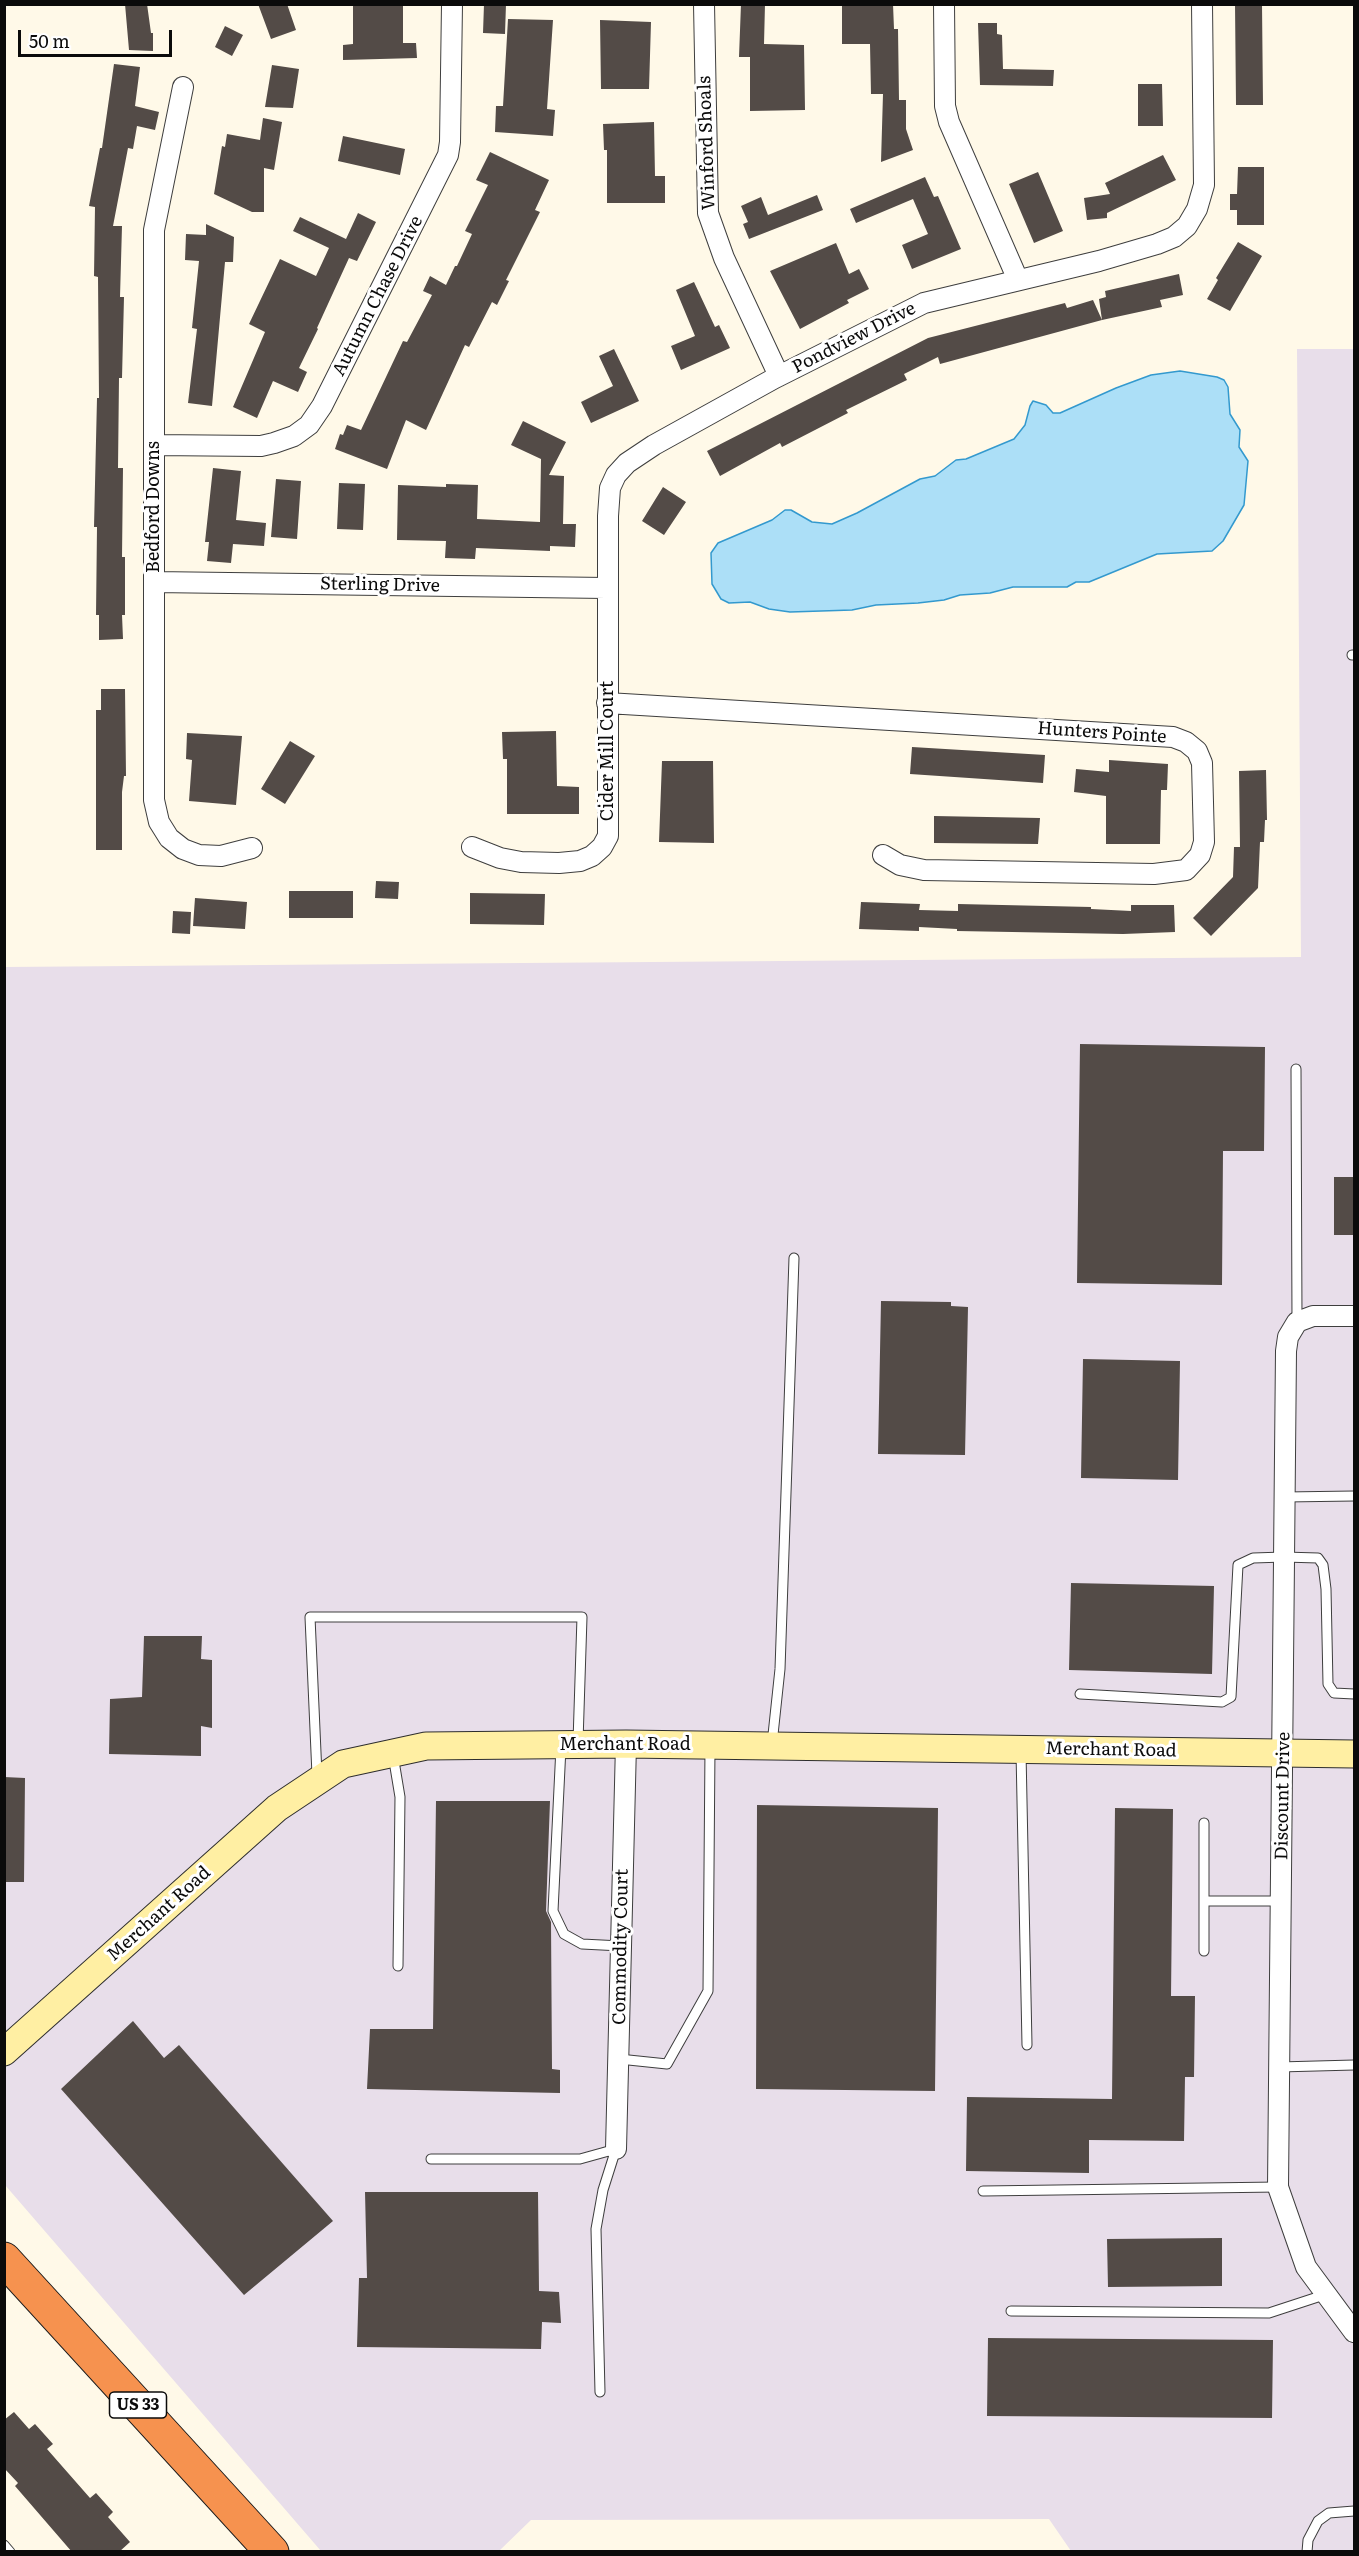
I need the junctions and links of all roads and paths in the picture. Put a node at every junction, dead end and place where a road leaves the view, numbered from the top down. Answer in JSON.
{"nodes":[{"id":1,"x":452,"y":4,"type":"edge"},
{"id":2,"x":704,"y":4,"type":"edge"},
{"id":3,"x":944,"y":4,"type":"edge"},
{"id":4,"x":1202,"y":4,"type":"edge"},
{"id":5,"x":183,"y":87,"type":"dead end"},
{"id":6,"x":1018,"y":280,"type":"junction"},
{"id":7,"x":779,"y":376,"type":"junction"},
{"id":8,"x":154,"y":445,"type":"junction"},
{"id":9,"x":154,"y":582,"type":"junction"},
{"id":10,"x":606,"y":588,"type":"junction"},
{"id":11,"x":607,"y":703,"type":"junction"},
{"id":12,"x":472,"y":847,"type":"dead end"},
{"id":13,"x":252,"y":848,"type":"dead end"},
{"id":14,"x":883,"y":855,"type":"dead end"},
{"id":15,"x":1296,"y":1069,"type":"dead end"},
{"id":16,"x":794,"y":1258,"type":"dead end"},
{"id":17,"x":1354,"y":1316,"type":"edge"},
{"id":18,"x":1297,"y":1322,"type":"junction"},
{"id":19,"x":1354,"y":1496,"type":"edge"},
{"id":20,"x":1285,"y":1497,"type":"junction"},
{"id":21,"x":1284,"y":1557,"type":"junction"},
{"id":22,"x":1080,"y":1694,"type":"dead end"},
{"id":23,"x":1354,"y":1694,"type":"edge"},
{"id":24,"x":626,"y":1744,"type":"junction"},
{"id":25,"x":570,"y":1745,"type":"junction"},
{"id":26,"x":711,"y":1746,"type":"junction"},
{"id":27,"x":772,"y":1746,"type":"junction"},
{"id":28,"x":1021,"y":1749,"type":"junction"},
{"id":29,"x":1283,"y":1752,"type":"junction"},
{"id":30,"x":392,"y":1753,"type":"junction"},
{"id":31,"x":1354,"y":1754,"type":"edge"},
{"id":32,"x":317,"y":1781,"type":"junction"},
{"id":33,"x":1204,"y":1823,"type":"dead end"},
{"id":34,"x":1204,"y":1901,"type":"junction"},
{"id":35,"x":1281,"y":1901,"type":"junction"},
{"id":36,"x":621,"y":1946,"type":"junction"},
{"id":37,"x":1204,"y":1951,"type":"dead end"},
{"id":38,"x":398,"y":1966,"type":"dead end"},
{"id":39,"x":1027,"y":2045,"type":"dead end"},
{"id":40,"x":4,"y":2052,"type":"edge"},
{"id":41,"x":619,"y":2059,"type":"junction"},
{"id":42,"x":1354,"y":2065,"type":"edge"},
{"id":43,"x":1279,"y":2067,"type":"junction"},
{"id":44,"x":616,"y":2149,"type":"junction"},
{"id":45,"x":431,"y":2159,"type":"dead end"},
{"id":46,"x":1278,"y":2187,"type":"junction"},
{"id":47,"x":983,"y":2191,"type":"dead end"},
{"id":48,"x":4,"y":2259,"type":"edge"},
{"id":49,"x":1327,"y":2294,"type":"junction"},
{"id":50,"x":1011,"y":2311,"type":"dead end"},
{"id":51,"x":1354,"y":2332,"type":"edge"},
{"id":52,"x":600,"y":2391,"type":"dead end"},
{"id":53,"x":1354,"y":2511,"type":"edge"},
{"id":54,"x":4,"y":2545,"type":"edge"},
{"id":55,"x":10,"y":2552,"type":"edge"},
{"id":56,"x":272,"y":2552,"type":"edge"},
{"id":57,"x":1307,"y":2552,"type":"edge"}],
"edges":[{"from":1,"to":8,"type":"street","name":"Autumn Chase Drive"},
{"from":2,"to":7,"type":"street","name":"Winford Shoals"},
{"from":3,"to":6,"type":"street"},
{"from":4,"to":6,"type":"street","name":"Pondview Drive"},
{"from":5,"to":8,"type":"street","name":"Bedford Downs"},
{"from":6,"to":7,"type":"street","name":"Pondview Drive"},
{"from":7,"to":10,"type":"street","name":"Pondview Drive"},
{"from":8,"to":9,"type":"street","name":"Bedford Downs"},
{"from":9,"to":10,"type":"street","name":"Sterling Drive"},
{"from":9,"to":13,"type":"street","name":"Bedford Downs"},
{"from":10,"to":11,"type":"street","name":"Cider Mill Court"},
{"from":11,"to":12,"type":"street","name":"Cider Mill Court"},
{"from":11,"to":14,"type":"street","name":"Hunters Pointe"},
{"from":15,"to":18,"type":"lane"},
{"from":16,"to":27,"type":"lane"},
{"from":17,"to":18,"type":"street"},
{"from":18,"to":20,"type":"street","name":"Discount Drive"},
{"from":19,"to":20,"type":"lane"},
{"from":20,"to":21,"type":"street","name":"Discount Drive"},
{"from":21,"to":22,"type":"lane"},
{"from":21,"to":23,"type":"lane"},
{"from":21,"to":29,"type":"street","name":"Discount Drive"},
{"from":24,"to":25,"type":"street","name":"Merchant Road"},
{"from":24,"to":26,"type":"street","name":"Merchant Road"},
{"from":24,"to":36,"type":"street","name":"Commodity Court"},
{"from":25,"to":30,"type":"street","name":"Merchant Road"},
{"from":25,"to":32,"type":"lane"},
{"from":25,"to":36,"type":"lane"},
{"from":26,"to":27,"type":"street","name":"Merchant Road"},
{"from":26,"to":41,"type":"lane"},
{"from":27,"to":28,"type":"street","name":"Merchant Road"},
{"from":28,"to":29,"type":"street","name":"Merchant Road"},
{"from":28,"to":39,"type":"lane"},
{"from":29,"to":31,"type":"street","name":"Merchant Road"},
{"from":29,"to":35,"type":"street","name":"Discount Drive"},
{"from":30,"to":32,"type":"street","name":"Merchant Road"},
{"from":30,"to":38,"type":"lane"},
{"from":32,"to":40,"type":"street","name":"Merchant Road"},
{"from":33,"to":34,"type":"lane"},
{"from":34,"to":35,"type":"lane"},
{"from":34,"to":37,"type":"lane"},
{"from":35,"to":43,"type":"street","name":"Discount Drive"},
{"from":36,"to":41,"type":"street","name":"Commodity Court"},
{"from":41,"to":44,"type":"street","name":"Commodity Court"},
{"from":42,"to":43,"type":"lane"},
{"from":43,"to":46,"type":"street","name":"Discount Drive"},
{"from":44,"to":45,"type":"lane"},
{"from":44,"to":52,"type":"lane"},
{"from":46,"to":47,"type":"lane"},
{"from":46,"to":49,"type":"street","name":"Discount Drive"},
{"from":48,"to":56,"type":"highway","number":"US 33"},
{"from":49,"to":50,"type":"lane"},
{"from":49,"to":51,"type":"street","name":"Discount Drive"},
{"from":53,"to":57,"type":"lane"},
{"from":54,"to":55,"type":"lane"}]}
